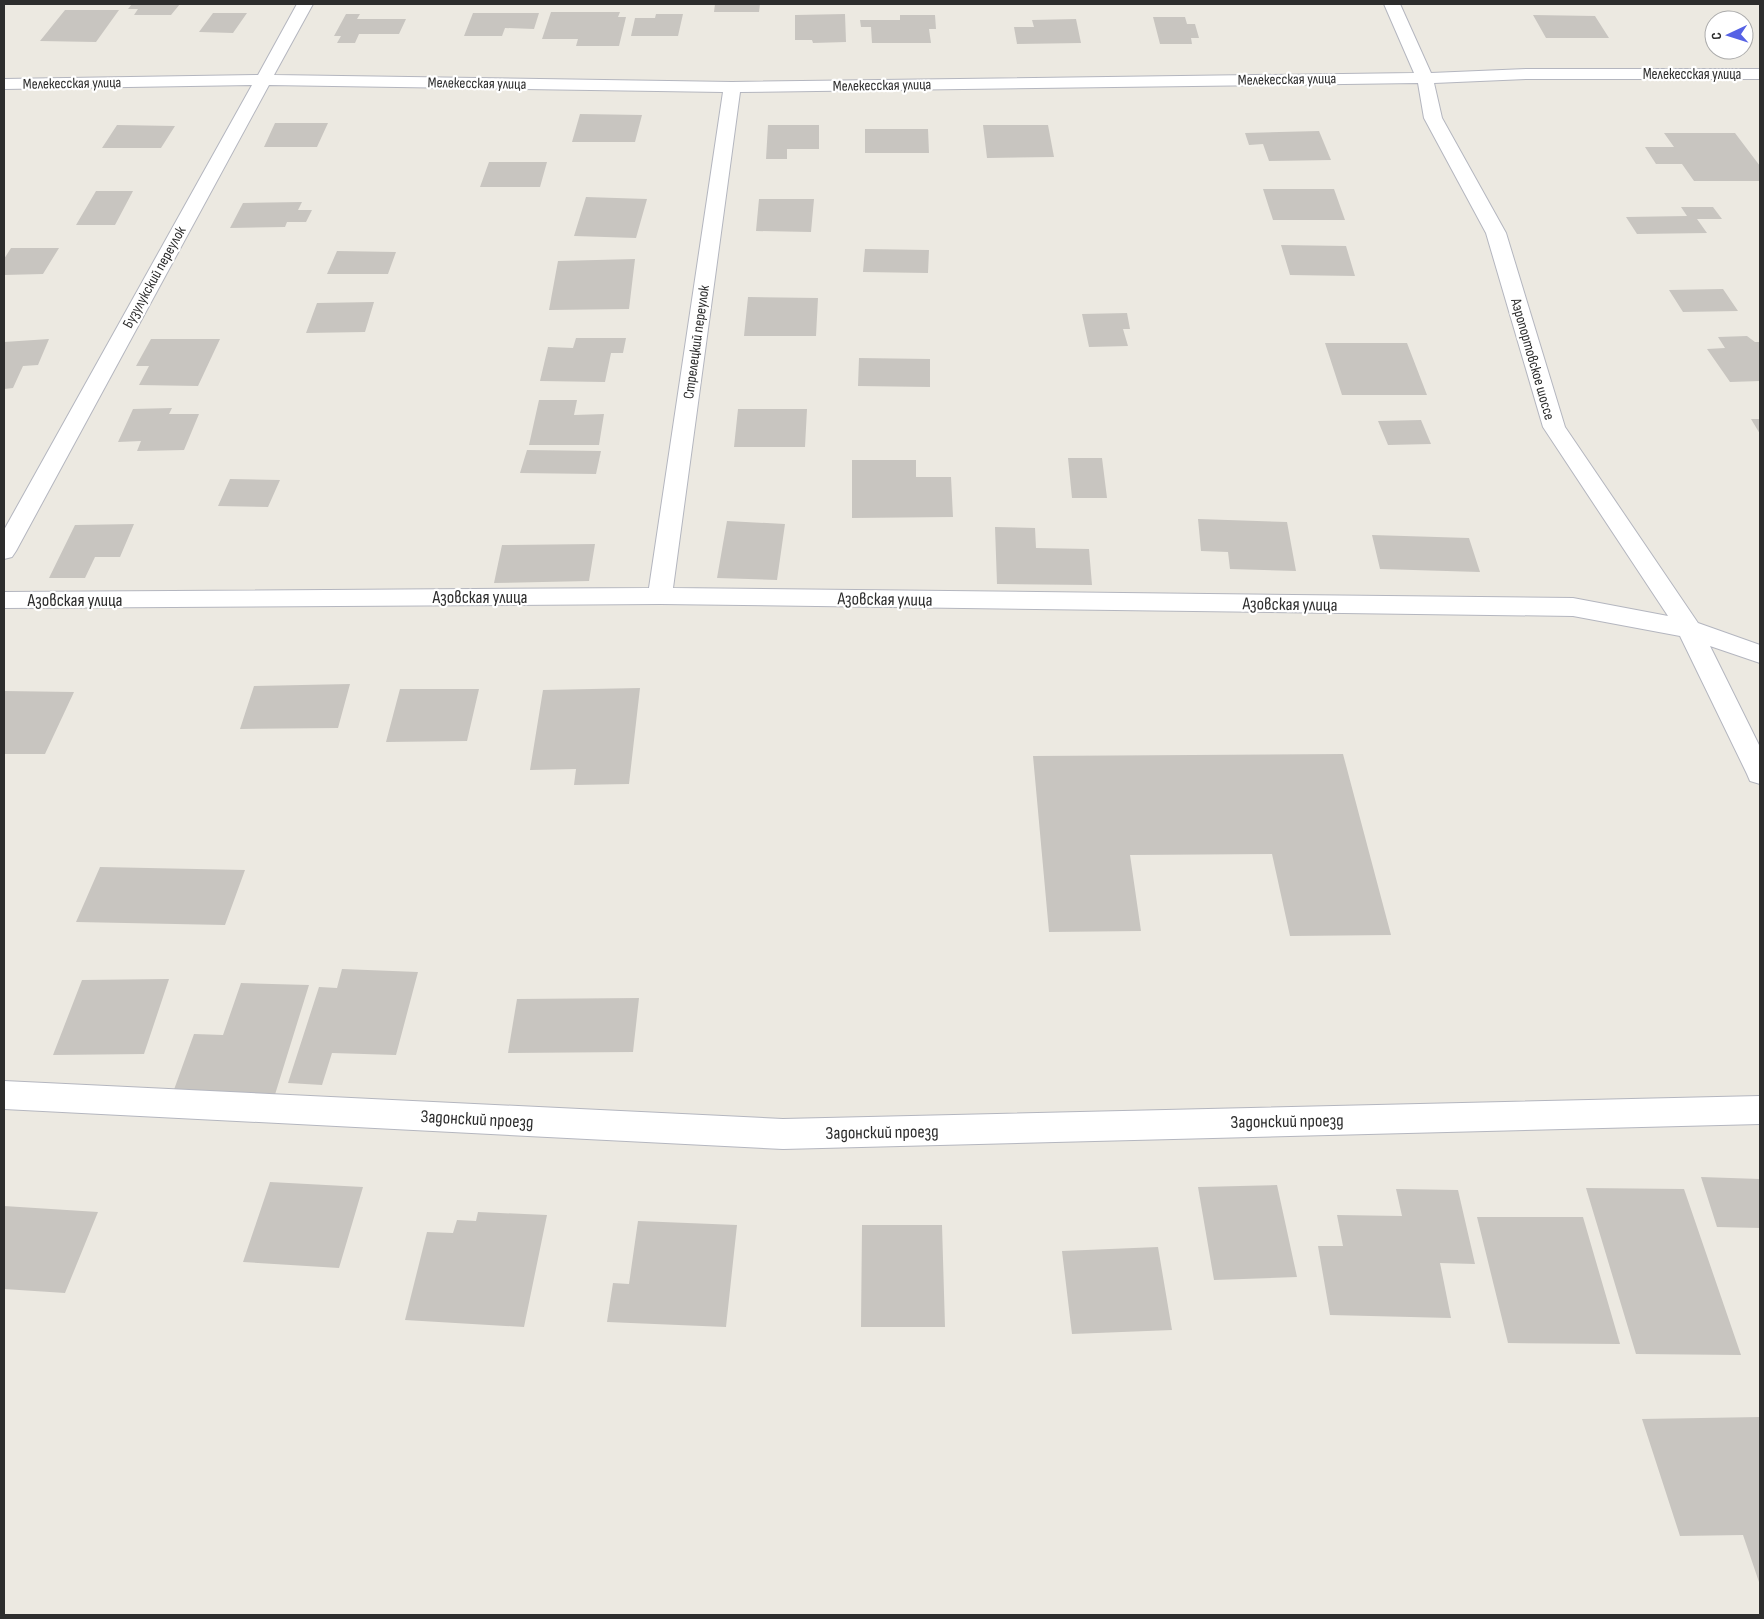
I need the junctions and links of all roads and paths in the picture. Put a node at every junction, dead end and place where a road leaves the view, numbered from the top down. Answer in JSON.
{"nodes":[{"id":1,"x":305,"y":4,"type":"edge"},
{"id":2,"x":1392,"y":4,"type":"edge"},
{"id":3,"x":1760,"y":74,"type":"edge"},
{"id":4,"x":1425,"y":78,"type":"junction"},
{"id":5,"x":262,"y":80,"type":"junction"},
{"id":6,"x":4,"y":84,"type":"edge"},
{"id":7,"x":732,"y":87,"type":"junction"},
{"id":8,"x":4,"y":552,"type":"edge"},
{"id":9,"x":660,"y":596,"type":"junction"},
{"id":10,"x":4,"y":600,"type":"edge"},
{"id":11,"x":1689,"y":629,"type":"junction"},
{"id":12,"x":1760,"y":654,"type":"edge"},
{"id":13,"x":1760,"y":774,"type":"edge"},
{"id":14,"x":4,"y":1096,"type":"edge"},
{"id":15,"x":1760,"y":1110,"type":"edge"}],
"edges":[{"from":1,"to":5,"type":"street","name":"Бузулукский переулок"},
{"from":2,"to":4,"type":"street","name":"Аэропортовское шоссе"},
{"from":3,"to":4,"type":"street","name":"Мелекесская улица"},
{"from":4,"to":7,"type":"street","name":"Мелекесская улица"},
{"from":4,"to":11,"type":"street","name":"Аэропортовское шоссе"},
{"from":5,"to":6,"type":"street","name":"Мелекесская улица"},
{"from":5,"to":7,"type":"street","name":"Мелекесская улица"},
{"from":5,"to":8,"type":"street","name":"Бузулукский переулок"},
{"from":7,"to":9,"type":"street","name":"Стрелецкий переулок"},
{"from":9,"to":10,"type":"street","name":"Азовская улица"},
{"from":9,"to":11,"type":"street","name":"Азовская улица"},
{"from":11,"to":12,"type":"street","name":"Азовская улица"},
{"from":11,"to":13,"type":"street","name":"Аэропортовское шоссе"},
{"from":14,"to":15,"type":"street","name":"Задонский проезд"}]}
